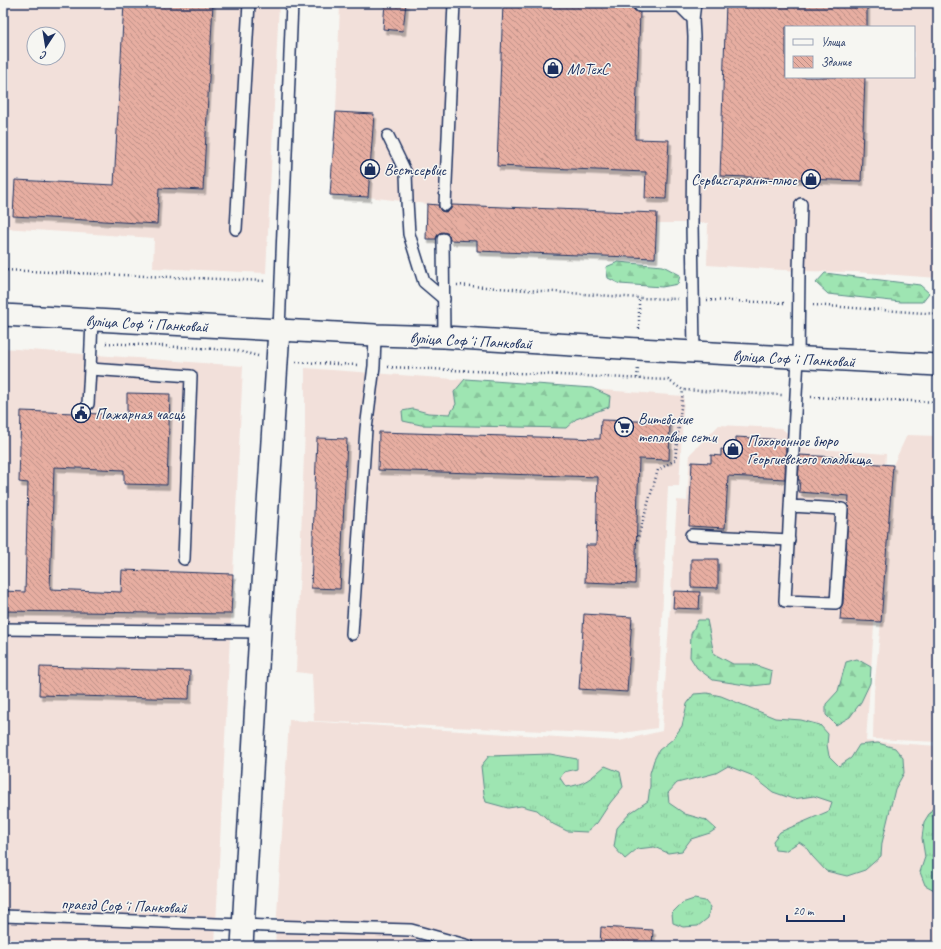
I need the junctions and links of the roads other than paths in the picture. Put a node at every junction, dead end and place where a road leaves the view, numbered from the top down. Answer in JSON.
{"nodes":[{"id":1,"x":249,"y":3,"type":"edge"},
{"id":2,"x":292,"y":3,"type":"edge"},
{"id":3,"x":454,"y":3,"type":"edge"},
{"id":4,"x":695,"y":3,"type":"edge"},
{"id":5,"x":640,"y":6,"type":"dead end"},
{"id":6,"x":693,"y":19,"type":"junction"},
{"id":7,"x":388,"y":136,"type":"dead end"},
{"id":8,"x":801,"y":204,"type":"dead end"},
{"id":9,"x":445,"y":205,"type":"dead end"},
{"id":10,"x":236,"y":229,"type":"dead end"},
{"id":11,"x":443,"y":239,"type":"dead end"},
{"id":12,"x":444,"y":299,"type":"junction"},
{"id":13,"x":3,"y":315,"type":"edge"},
{"id":14,"x":92,"y":320,"type":"junction"},
{"id":15,"x":279,"y":330,"type":"junction"},
{"id":16,"x":375,"y":335,"type":"junction"},
{"id":17,"x":444,"y":337,"type":"junction"},
{"id":18,"x":694,"y":352,"type":"junction"},
{"id":19,"x":798,"y":358,"type":"junction"},
{"id":20,"x":938,"y":365,"type":"edge"},
{"id":21,"x":90,"y":369,"type":"junction"},
{"id":22,"x":88,"y":404,"type":"dead end"},
{"id":23,"x":791,"y":506,"type":"junction"},
{"id":24,"x":691,"y":536,"type":"dead end"},
{"id":25,"x":789,"y":540,"type":"junction"},
{"id":26,"x":184,"y":559,"type":"dead end"},
{"id":27,"x":3,"y":630,"type":"edge"},
{"id":28,"x":260,"y":632,"type":"junction"},
{"id":29,"x":352,"y":634,"type":"dead end"},
{"id":30,"x":3,"y":916,"type":"edge"},
{"id":31,"x":243,"y":925,"type":"junction"},
{"id":32,"x":242,"y":946,"type":"edge"},
{"id":33,"x":469,"y":946,"type":"edge"}],
"edges":[{"from":1,"to":10,"type":"lane"},
{"from":2,"to":15,"type":"lane"},
{"from":3,"to":9,"type":"lane"},
{"from":4,"to":6,"type":"lane"},
{"from":5,"to":6,"type":"lane"},
{"from":6,"to":18,"type":"lane"},
{"from":7,"to":12,"type":"lane"},
{"from":8,"to":19,"type":"lane"},
{"from":11,"to":12,"type":"lane"},
{"from":12,"to":17,"type":"lane"},
{"from":13,"to":14,"type":"street","name":"вуліца Софʼі Панковай"},
{"from":14,"to":15,"type":"street","name":"вуліца Софʼі Панковай"},
{"from":14,"to":21,"type":"lane"},
{"from":15,"to":16,"type":"street","name":"вуліца Софʼі Панковай"},
{"from":15,"to":28,"type":"street"},
{"from":16,"to":17,"type":"street","name":"вуліца Софʼі Панковай"},
{"from":16,"to":29,"type":"lane"},
{"from":17,"to":18,"type":"street","name":"вуліца Софʼі Панковай"},
{"from":18,"to":19,"type":"street","name":"вуліца Софʼі Панковай"},
{"from":19,"to":20,"type":"street","name":"вуліца Софʼі Панковай"},
{"from":19,"to":23,"type":"lane"},
{"from":21,"to":22,"type":"lane"},
{"from":21,"to":26,"type":"lane"},
{"from":23,"to":25,"type":"lane"},
{"from":23,"to":25,"type":"lane"},
{"from":24,"to":25,"type":"lane"},
{"from":27,"to":28,"type":"lane"},
{"from":28,"to":31,"type":"street"},
{"from":30,"to":31,"type":"lane","name":"праезд Софʼі Панковай"},
{"from":31,"to":32,"type":"street"},
{"from":31,"to":33,"type":"lane","name":"праезд Софʼі Панковай"}]}
